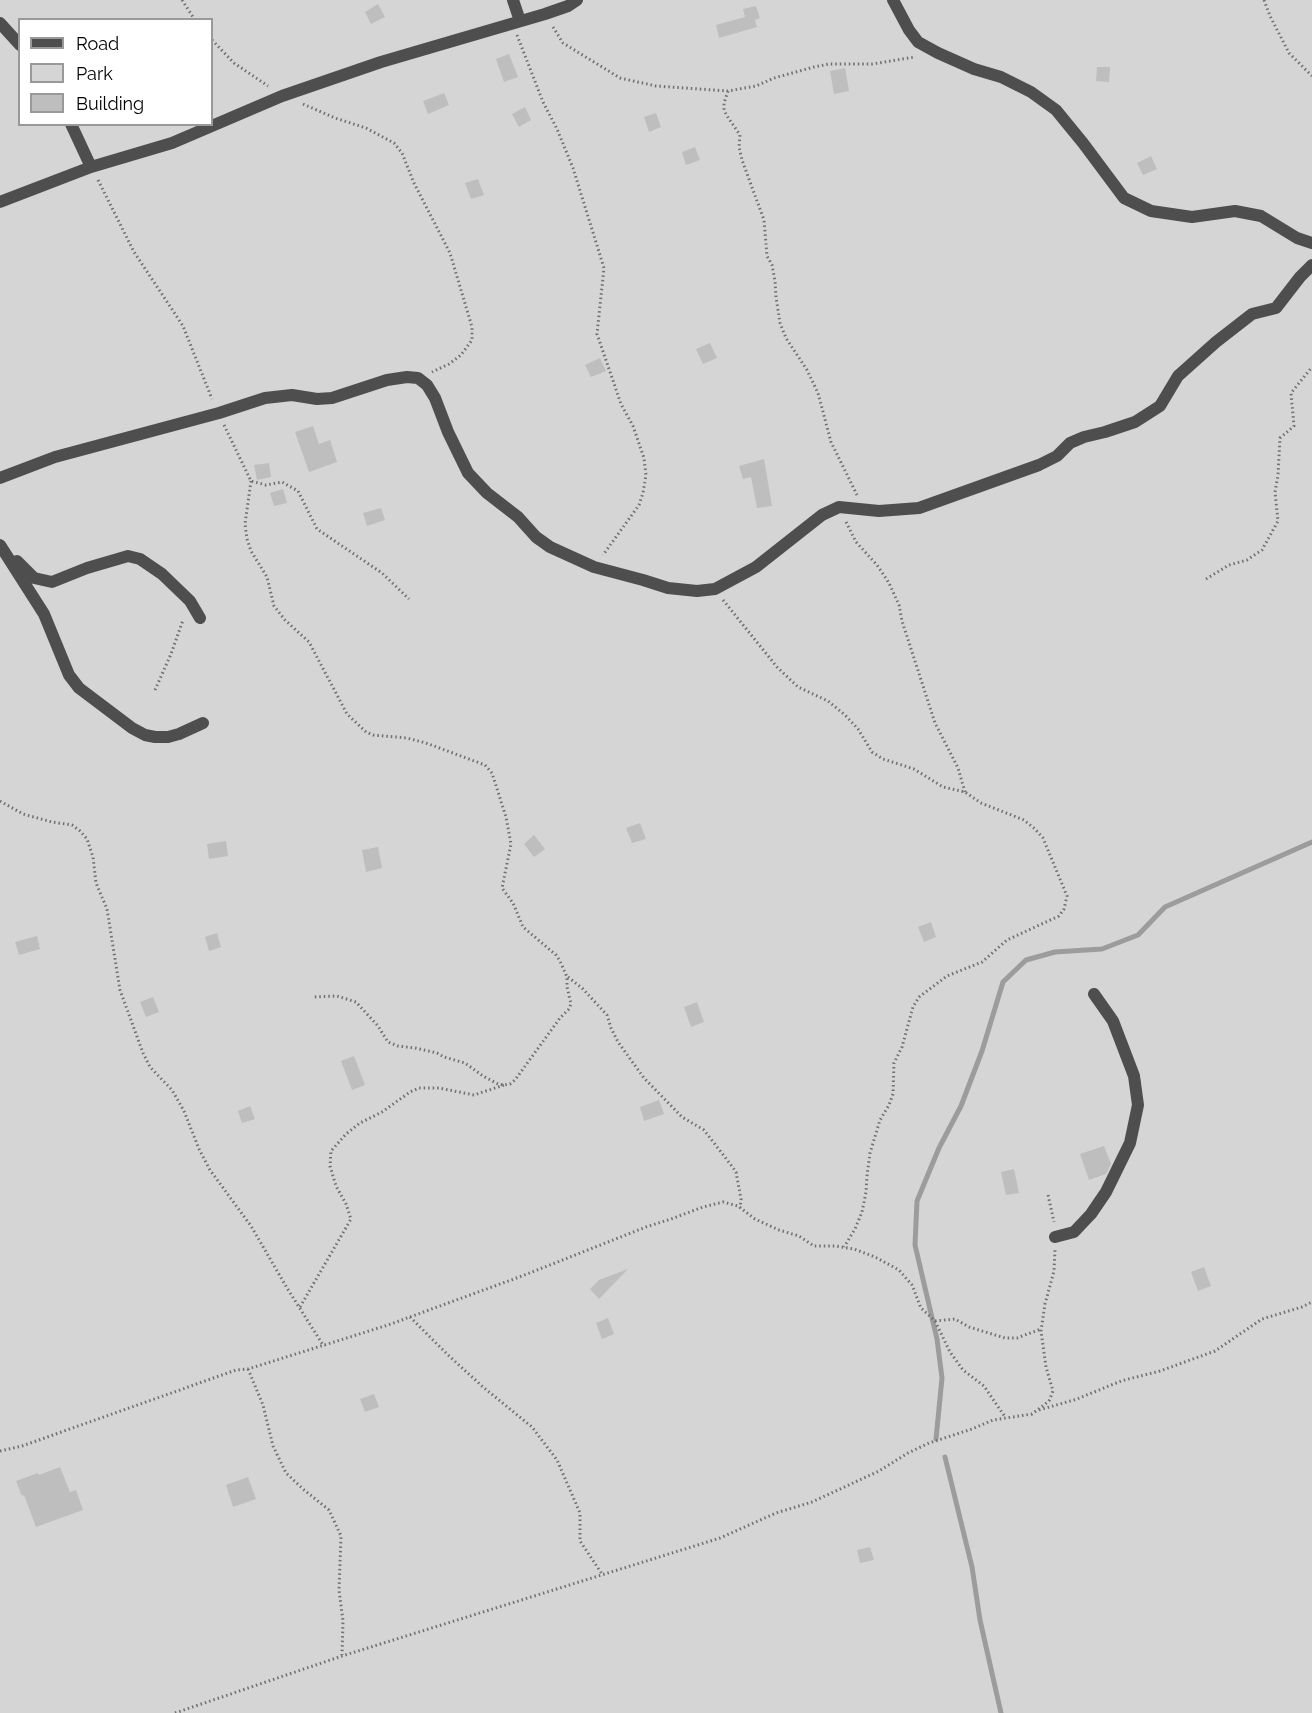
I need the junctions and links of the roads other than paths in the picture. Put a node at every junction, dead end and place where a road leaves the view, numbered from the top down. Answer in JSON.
{"nodes":[{"id":1,"x":513,"y":0,"type":"edge"},
{"id":2,"x":577,"y":0,"type":"edge"},
{"id":3,"x":893,"y":0,"type":"edge"},
{"id":4,"x":516,"y":22,"type":"junction"},
{"id":5,"x":0,"y":23,"type":"edge"},
{"id":6,"x":18,"y":43,"type":"edge"},
{"id":7,"x":213,"y":125,"type":"edge"},
{"id":8,"x":72,"y":126,"type":"edge"},
{"id":9,"x":212,"y":126,"type":"edge"},
{"id":10,"x":91,"y":167,"type":"junction"},
{"id":11,"x":0,"y":202,"type":"edge"},
{"id":12,"x":1312,"y":243,"type":"edge"},
{"id":13,"x":1312,"y":265,"type":"edge"},
{"id":14,"x":0,"y":478,"type":"edge"},
{"id":15,"x":2,"y":547,"type":"edge"},
{"id":16,"x":200,"y":618,"type":"dead end"},
{"id":17,"x":203,"y":723,"type":"dead end"},
{"id":18,"x":1094,"y":994,"type":"dead end"},
{"id":19,"x":1055,"y":1237,"type":"road end"}],
"edges":[{"from":1,"to":4,"type":"street"},
{"from":2,"to":4,"type":"street"},
{"from":3,"to":12,"type":"street"},
{"from":4,"to":7,"type":"street"},
{"from":5,"to":6,"type":"street"},
{"from":8,"to":10,"type":"street"},
{"from":9,"to":10,"type":"street"},
{"from":10,"to":11,"type":"street"},
{"from":13,"to":14,"type":"street"},
{"from":15,"to":16,"type":"street"},
{"from":15,"to":17,"type":"street"},
{"from":18,"to":19,"type":"street"}]}
